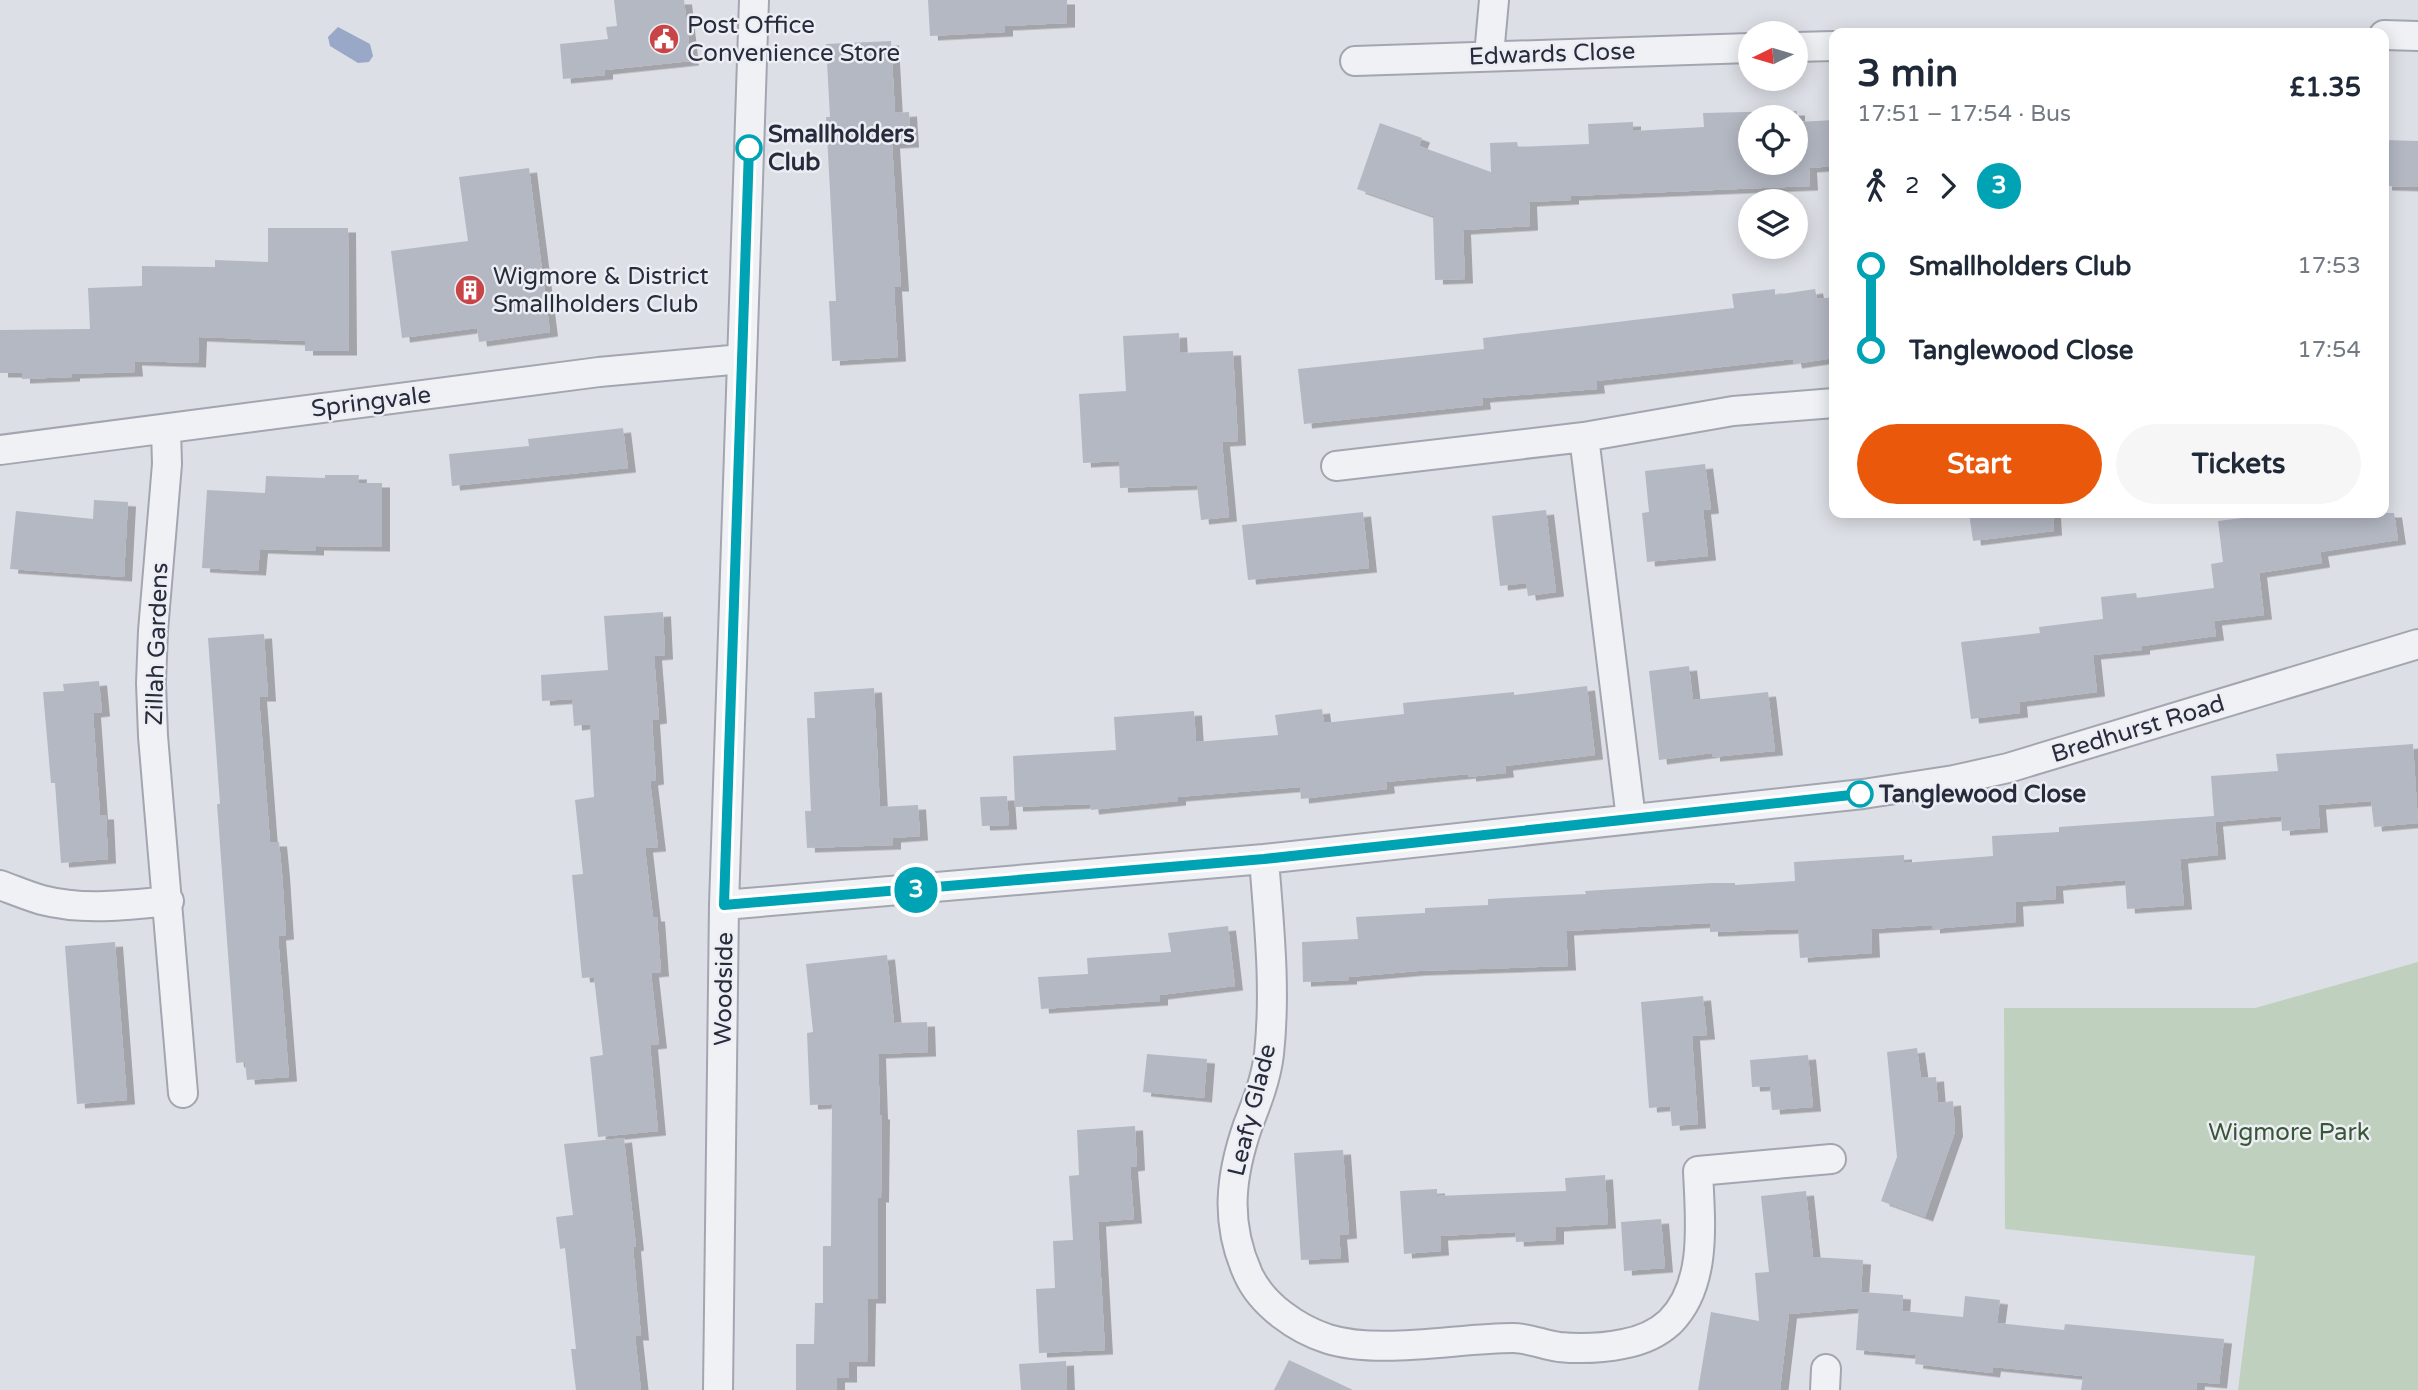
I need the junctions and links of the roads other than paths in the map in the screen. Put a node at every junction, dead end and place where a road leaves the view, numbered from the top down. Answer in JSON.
{"nodes":[{"id":1,"x":754,"y":0,"type":"edge"},
{"id":2,"x":1494,"y":0,"type":"edge"},
{"id":3,"x":2389,"y":35,"type":"edge"},
{"id":4,"x":2418,"y":36,"type":"edge"},
{"id":5,"x":1829,"y":46,"type":"edge"},
{"id":6,"x":1808,"y":47,"type":"edge"},
{"id":7,"x":1738,"y":48,"type":"edge"},
{"id":8,"x":1489,"y":55,"type":"junction"},
{"id":9,"x":1355,"y":61,"type":"dead end"},
{"id":10,"x":742,"y":359,"type":"junction"},
{"id":11,"x":1829,"y":403,"type":"edge"},
{"id":12,"x":166,"y":429,"type":"junction"},
{"id":13,"x":1584,"y":437,"type":"junction"},
{"id":14,"x":0,"y":450,"type":"edge"},
{"id":15,"x":1336,"y":466,"type":"dead end"},
{"id":16,"x":2418,"y":644,"type":"edge"},
{"id":17,"x":1631,"y":819,"type":"junction"},
{"id":18,"x":1264,"y":859,"type":"junction"},
{"id":19,"x":0,"y":886,"type":"edge"},
{"id":20,"x":169,"y":901,"type":"junction"},
{"id":21,"x":724,"y":905,"type":"junction"},
{"id":22,"x":183,"y":1093,"type":"dead end"},
{"id":23,"x":1831,"y":1159,"type":"dead end"},
{"id":24,"x":718,"y":1390,"type":"edge"}],
"edges":[{"from":1,"to":10,"type":"street","name":"Woodside"},
{"from":2,"to":8,"type":"street"},
{"from":3,"to":4,"type":"street"},
{"from":5,"to":6,"type":"street"},
{"from":7,"to":8,"type":"street","name":"Edwards Close"},
{"from":8,"to":9,"type":"street","name":"Edwards Close"},
{"from":10,"to":12,"type":"street","name":"Springvale"},
{"from":10,"to":21,"type":"street","name":"Woodside"},
{"from":11,"to":13,"type":"street"},
{"from":12,"to":14,"type":"street","name":"Springvale"},
{"from":12,"to":20,"type":"street","name":"Zillah Gardens"},
{"from":13,"to":15,"type":"street"},
{"from":13,"to":17,"type":"street"},
{"from":16,"to":17,"type":"street","name":"Bredhurst Road"},
{"from":17,"to":18,"type":"street","name":"Bredhurst Road"},
{"from":18,"to":21,"type":"street","name":"Bredhurst Road"},
{"from":18,"to":23,"type":"street","name":"Leafy Glade"},
{"from":19,"to":20,"type":"street"},
{"from":20,"to":22,"type":"street","name":"Zillah Gardens"},
{"from":21,"to":24,"type":"street","name":"Woodside"}]}
